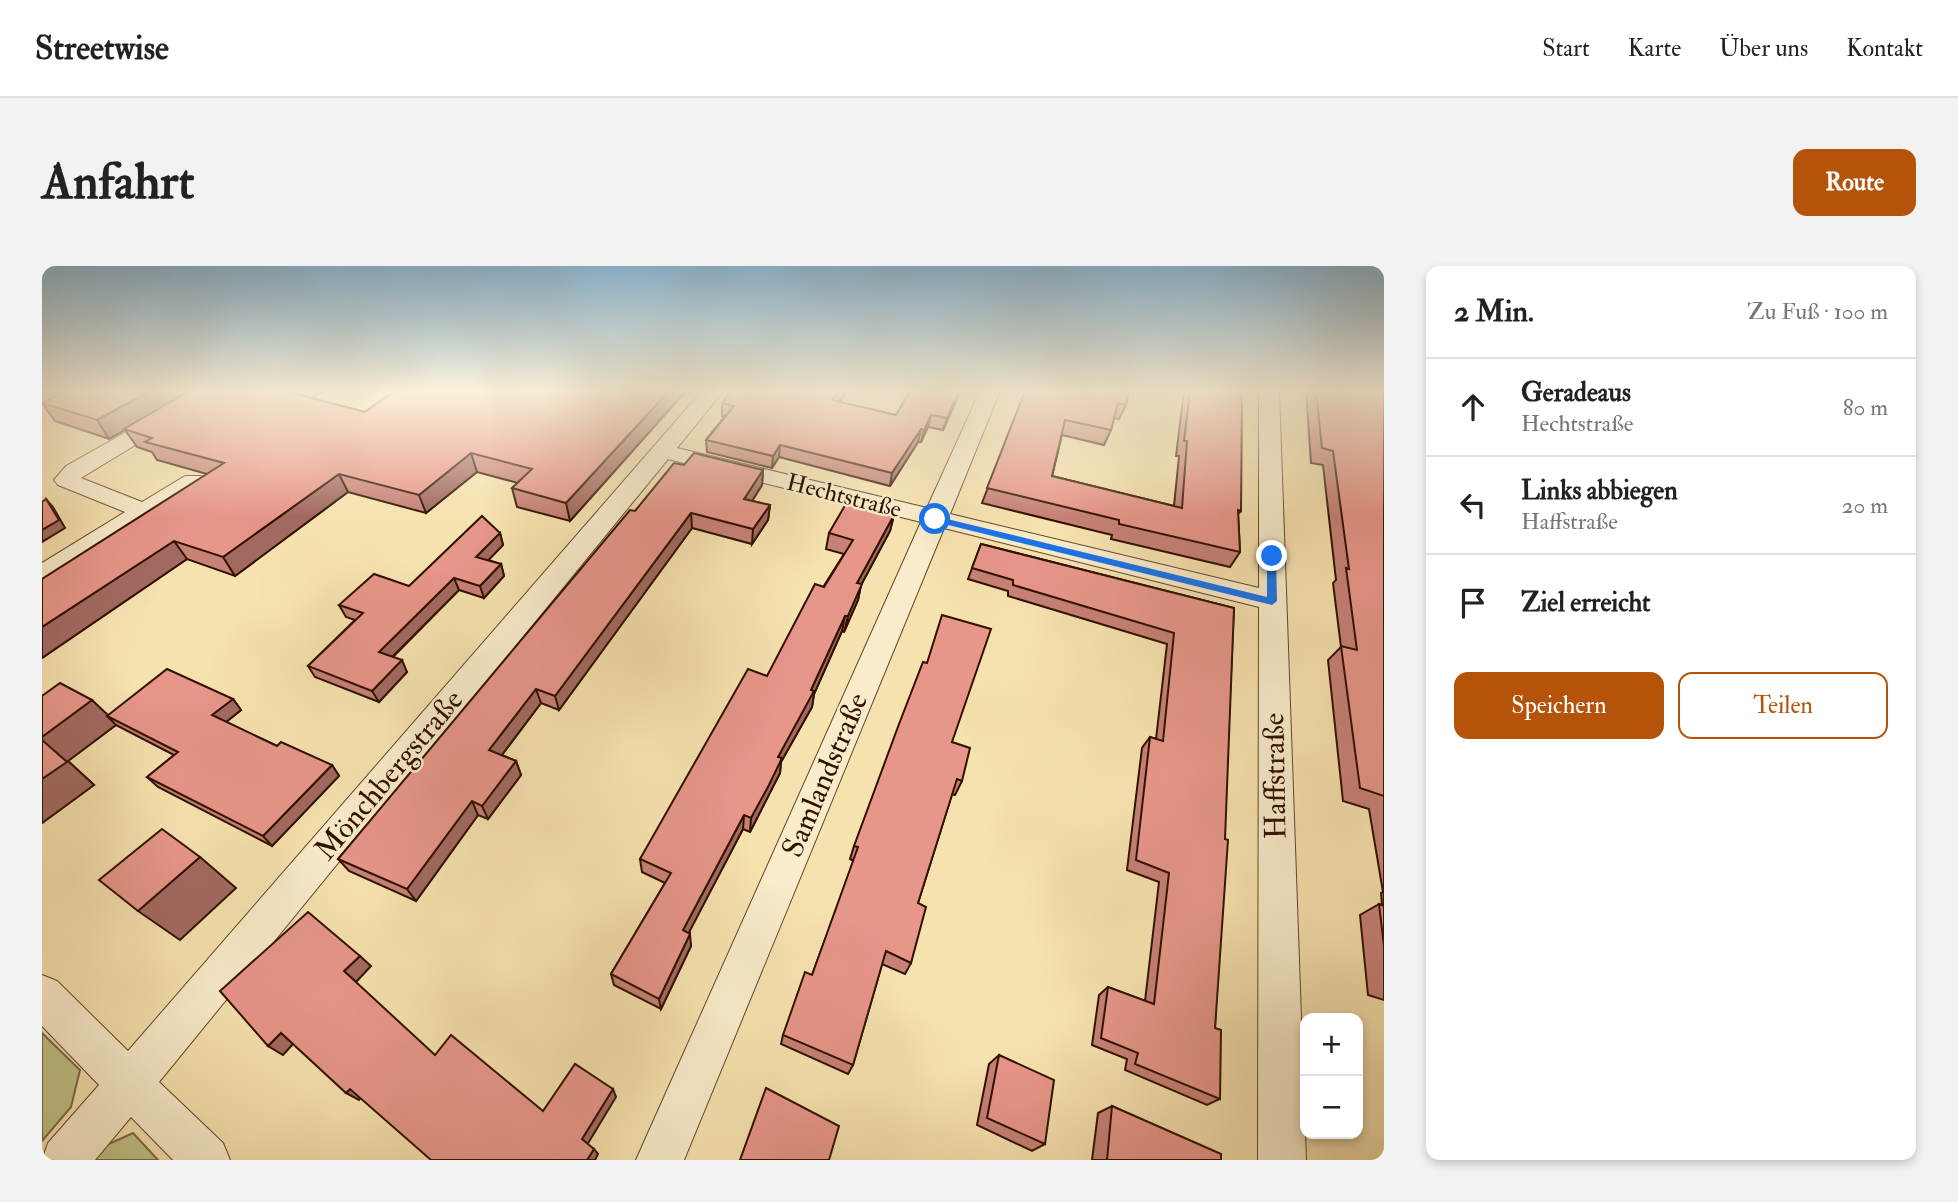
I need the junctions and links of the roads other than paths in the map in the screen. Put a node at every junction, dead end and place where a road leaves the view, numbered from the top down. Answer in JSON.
{"nodes":[{"id":1,"x":141,"y":433,"type":"edge"},
{"id":2,"x":676,"y":433,"type":"edge"},
{"id":3,"x":972,"y":433,"type":"edge"},
{"id":4,"x":1270,"y":433,"type":"edge"},
{"id":5,"x":660,"y":450,"type":"junction"},
{"id":6,"x":194,"y":481,"type":"edge"},
{"id":7,"x":143,"y":511,"type":"junction"},
{"id":8,"x":935,"y":519,"type":"junction"},
{"id":9,"x":42,"y":576,"type":"edge"},
{"id":10,"x":1272,"y":601,"type":"junction"},
{"id":11,"x":42,"y":996,"type":"edge"},
{"id":12,"x":132,"y":1083,"type":"junction"},
{"id":13,"x":65,"y":1160,"type":"edge"},
{"id":14,"x":206,"y":1160,"type":"edge"},
{"id":15,"x":660,"y":1160,"type":"edge"},
{"id":16,"x":1282,"y":1160,"type":"edge"}],
"edges":[{"from":1,"to":7,"type":"street"},
{"from":2,"to":5,"type":"street","name":"Mönchbergstraße"},
{"from":3,"to":8,"type":"street","name":"Samlandstraße"},
{"from":4,"to":10,"type":"street","name":"Haffstraße"},
{"from":5,"to":8,"type":"street","name":"Hechtstraße"},
{"from":5,"to":12,"type":"street","name":"Mönchbergstraße"},
{"from":6,"to":7,"type":"street"},
{"from":7,"to":9,"type":"street"},
{"from":8,"to":10,"type":"street","name":"Hechtstraße"},
{"from":8,"to":15,"type":"street","name":"Samlandstraße"},
{"from":10,"to":16,"type":"street","name":"Haffstraße"},
{"from":11,"to":12,"type":"street"},
{"from":12,"to":13,"type":"street","name":"Mönchbergstraße"},
{"from":12,"to":14,"type":"street"}]}
